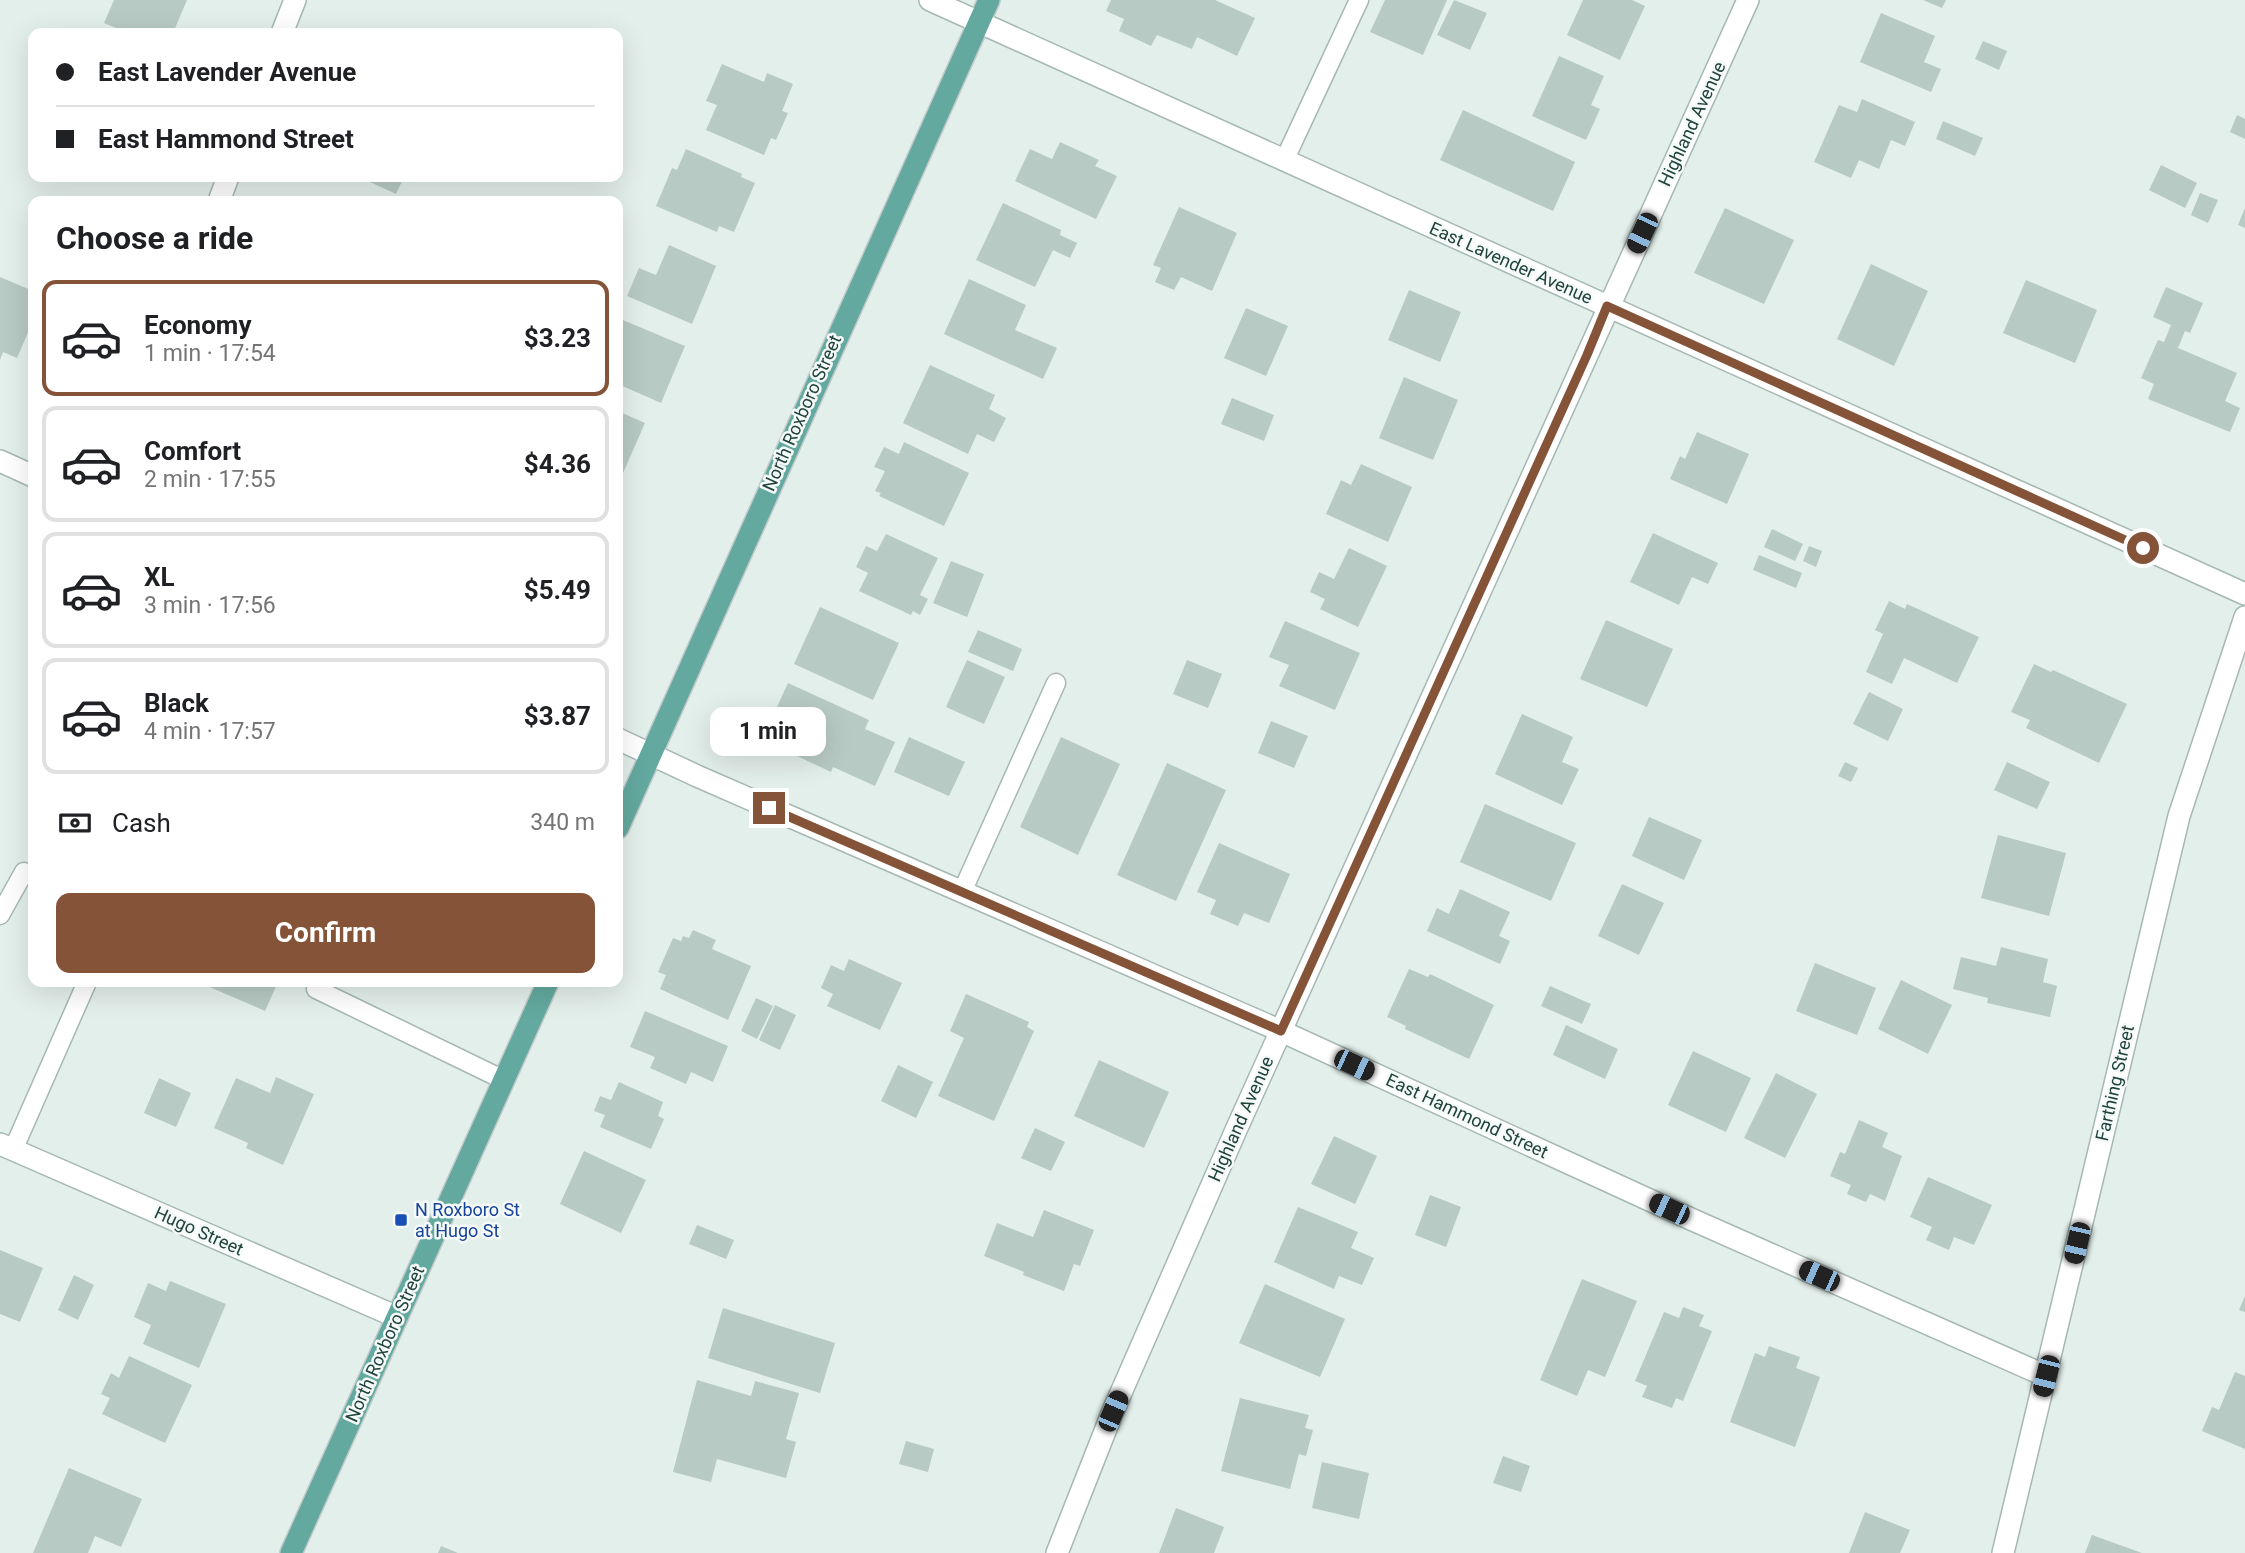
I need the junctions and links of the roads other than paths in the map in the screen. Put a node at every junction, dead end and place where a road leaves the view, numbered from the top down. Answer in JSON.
{"nodes":[{"id":1,"x":295,"y":0,"type":"edge"},
{"id":2,"x":930,"y":0,"type":"edge"},
{"id":3,"x":989,"y":0,"type":"edge"},
{"id":4,"x":1359,"y":0,"type":"edge"},
{"id":5,"x":1748,"y":0,"type":"edge"},
{"id":6,"x":980,"y":21,"type":"junction"},
{"id":7,"x":284,"y":28,"type":"edge"},
{"id":8,"x":1284,"y":161,"type":"junction"},
{"id":9,"x":1607,"y":306,"type":"junction"},
{"id":10,"x":0,"y":461,"type":"edge"},
{"id":11,"x":28,"y":474,"type":"edge"},
{"id":12,"x":2245,"y":594,"type":"edge"},
{"id":13,"x":2245,"y":617,"type":"edge"},
{"id":14,"x":1056,"y":683,"type":"dead end"},
{"id":15,"x":623,"y":742,"type":"edge"},
{"id":16,"x":650,"y":755,"type":"junction"},
{"id":17,"x":623,"y":817,"type":"edge"},
{"id":18,"x":28,"y":874,"type":"edge"},
{"id":19,"x":962,"y":892,"type":"junction"},
{"id":20,"x":0,"y":915,"type":"edge"},
{"id":21,"x":85,"y":987,"type":"edge"},
{"id":22,"x":546,"y":987,"type":"edge"},
{"id":23,"x":316,"y":989,"type":"dead end"},
{"id":24,"x":1281,"y":1031,"type":"junction"},
{"id":25,"x":504,"y":1080,"type":"junction"},
{"id":26,"x":7,"y":1147,"type":"edge"},
{"id":27,"x":397,"y":1317,"type":"junction"},
{"id":28,"x":2046,"y":1376,"type":"junction"},
{"id":29,"x":290,"y":1553,"type":"edge"},
{"id":30,"x":1057,"y":1553,"type":"edge"},
{"id":31,"x":2003,"y":1553,"type":"edge"}],
"edges":[{"from":1,"to":7,"type":"street"},
{"from":2,"to":6,"type":"street","name":"East Lavender Avenue"},
{"from":3,"to":6,"type":"main road","name":"North Roxboro Street"},
{"from":4,"to":8,"type":"lane"},
{"from":5,"to":9,"type":"street","name":"Highland Avenue"},
{"from":6,"to":8,"type":"street","name":"East Lavender Avenue"},
{"from":6,"to":16,"type":"main road","name":"North Roxboro Street"},
{"from":8,"to":9,"type":"street","name":"East Lavender Avenue"},
{"from":9,"to":12,"type":"street","name":"East Lavender Avenue"},
{"from":9,"to":24,"type":"street","name":"Highland Avenue"},
{"from":10,"to":11,"type":"street"},
{"from":13,"to":28,"type":"street","name":"Farthing Street"},
{"from":14,"to":19,"type":"lane"},
{"from":15,"to":16,"type":"street","name":"East Hammond Street"},
{"from":16,"to":17,"type":"main road","name":"North Roxboro Street"},
{"from":16,"to":19,"type":"street","name":"East Hammond Street"},
{"from":18,"to":20,"type":"lane"},
{"from":19,"to":24,"type":"street","name":"East Hammond Street"},
{"from":21,"to":26,"type":"lane"},
{"from":22,"to":25,"type":"main road","name":"North Roxboro Street"},
{"from":23,"to":25,"type":"lane"},
{"from":24,"to":28,"type":"street","name":"East Hammond Street"},
{"from":24,"to":30,"type":"street","name":"Highland Avenue"},
{"from":25,"to":27,"type":"main road","name":"North Roxboro Street"},
{"from":26,"to":27,"type":"street","name":"Hugo Street"},
{"from":27,"to":29,"type":"main road","name":"North Roxboro Street"},
{"from":28,"to":31,"type":"street","name":"Farthing Street"}]}
